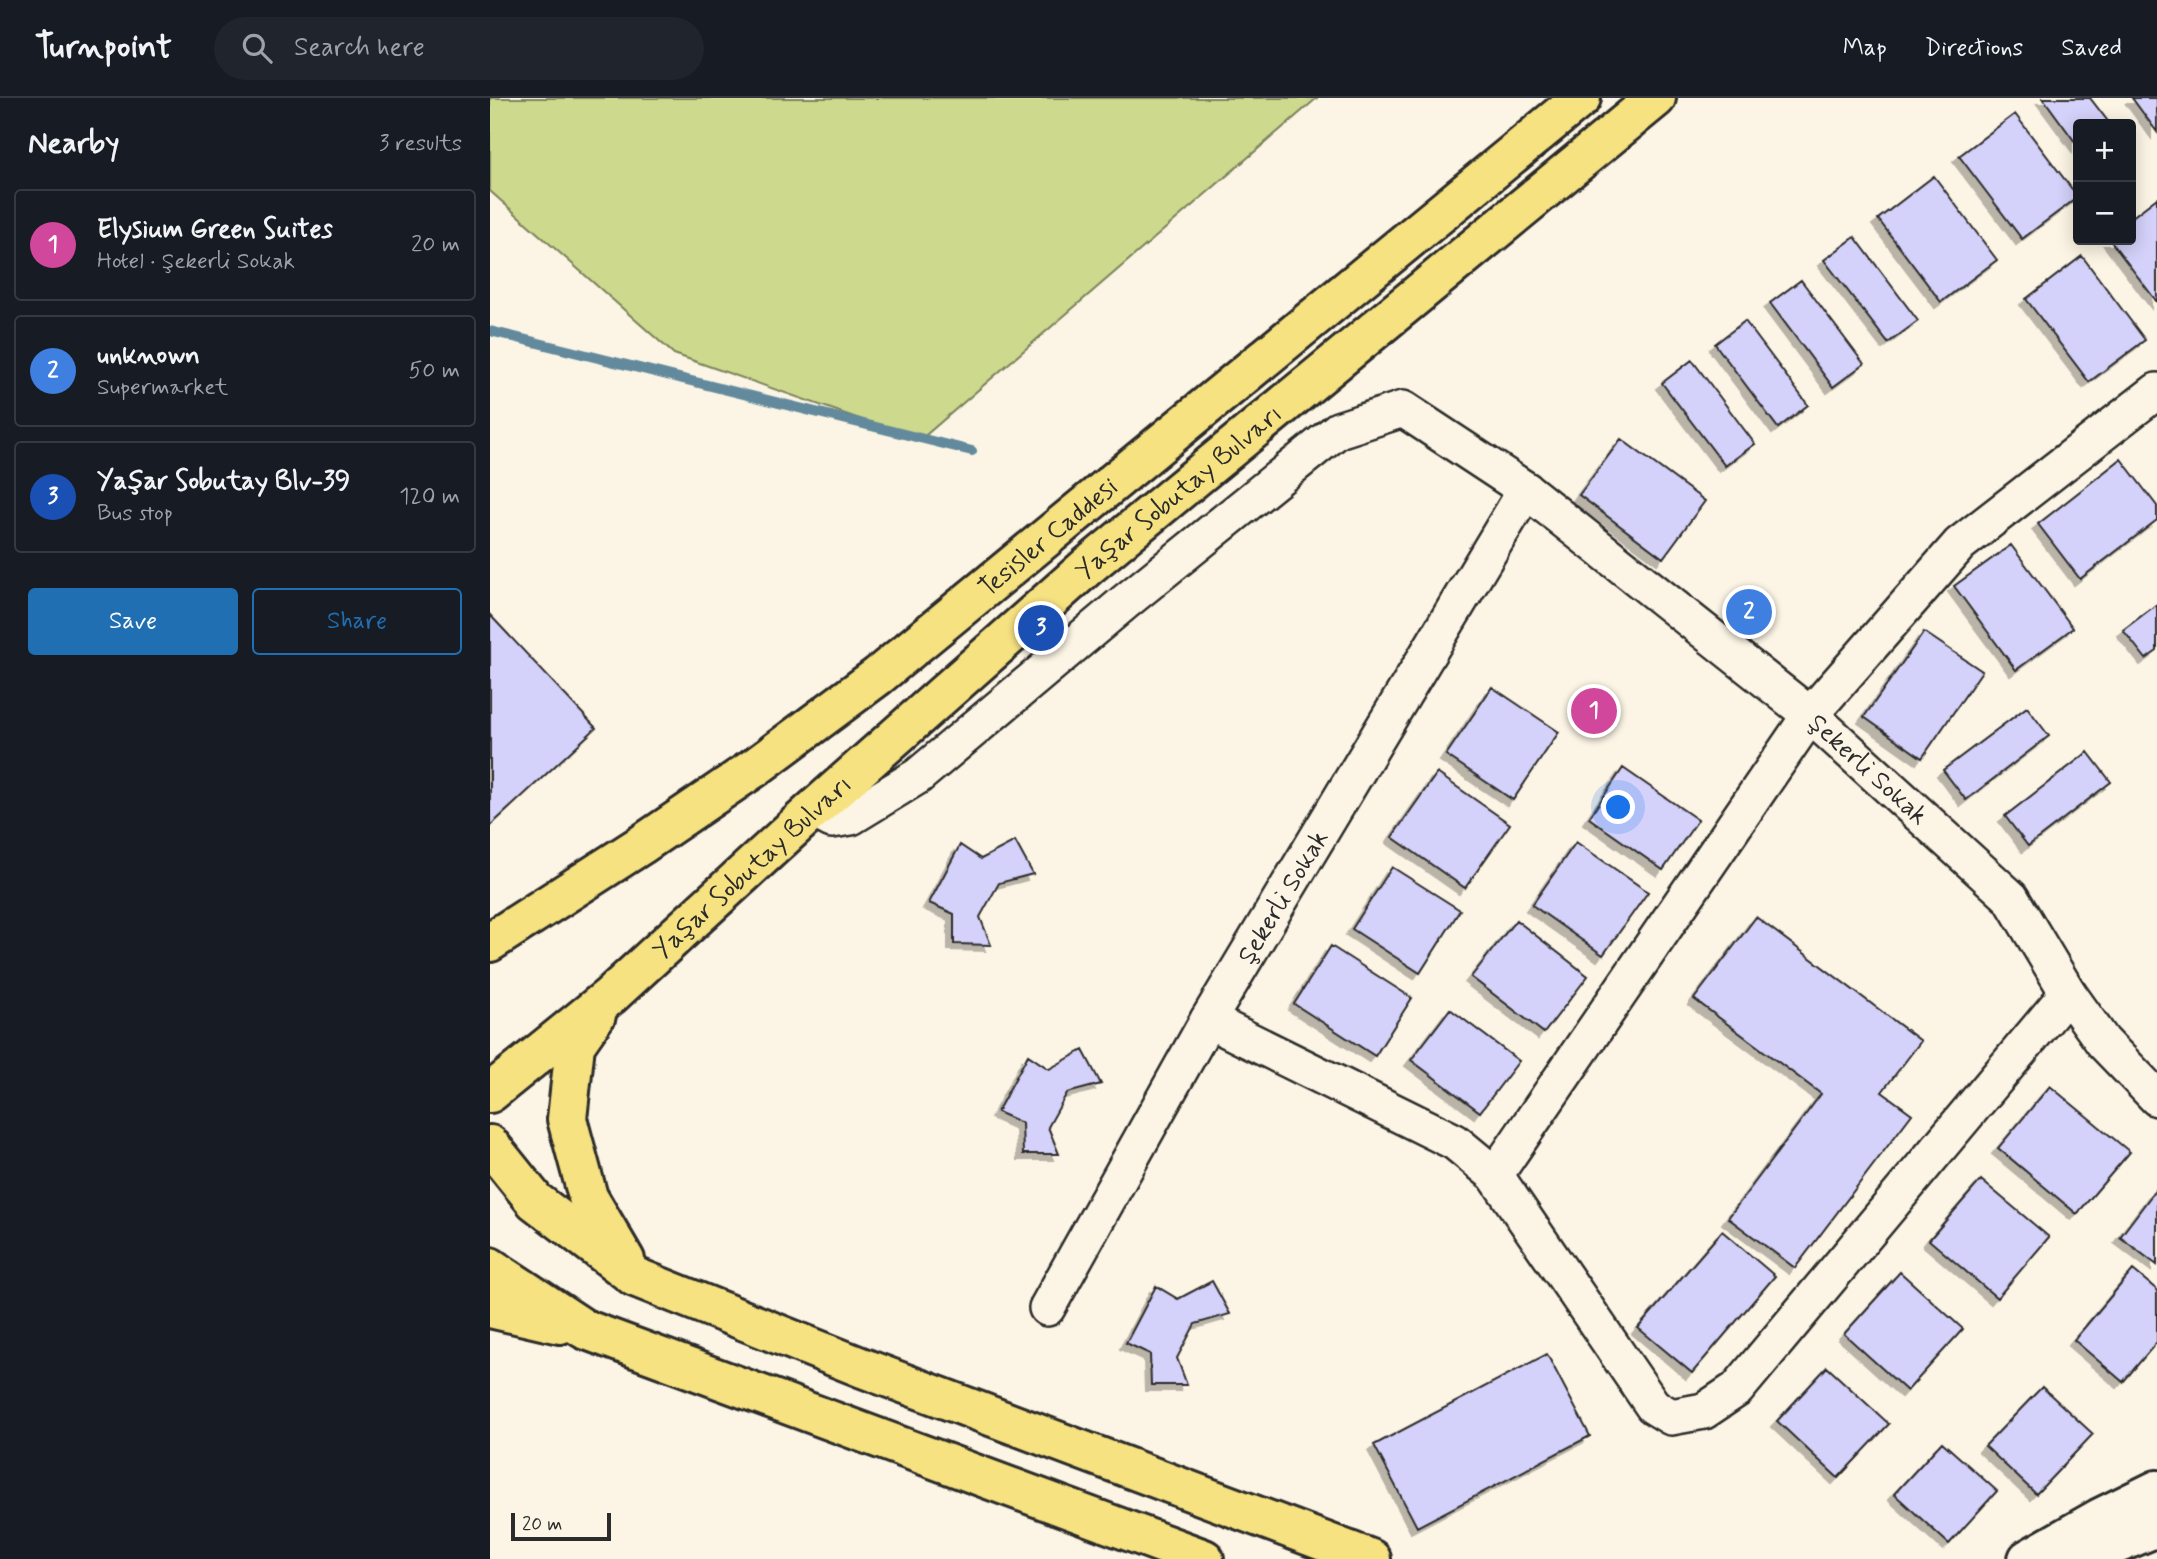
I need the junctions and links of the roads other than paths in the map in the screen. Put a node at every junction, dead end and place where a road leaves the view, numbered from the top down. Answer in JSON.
{"nodes":[{"id":1,"x":1581,"y":98,"type":"edge"},
{"id":2,"x":1656,"y":98,"type":"edge"},
{"id":3,"x":2157,"y":391,"type":"edge"},
{"id":4,"x":1526,"y":490,"type":"junction"},
{"id":5,"x":1088,"y":566,"type":"junction"},
{"id":6,"x":1125,"y":603,"type":"junction"},
{"id":7,"x":1810,"y":715,"type":"junction"},
{"id":8,"x":813,"y":810,"type":"junction"},
{"id":9,"x":490,"y":942,"type":"edge"},
{"id":10,"x":2068,"y":993,"type":"junction"},
{"id":11,"x":610,"y":996,"type":"junction"},
{"id":12,"x":1208,"y":1020,"type":"junction"},
{"id":13,"x":490,"y":1093,"type":"edge"},
{"id":14,"x":2157,"y":1098,"type":"edge"},
{"id":15,"x":490,"y":1145,"type":"edge"},
{"id":16,"x":1495,"y":1175,"type":"junction"},
{"id":17,"x":490,"y":1267,"type":"edge"},
{"id":18,"x":635,"y":1277,"type":"junction"},
{"id":19,"x":490,"y":1308,"type":"edge"},
{"id":20,"x":1047,"y":1308,"type":"dead end"},
{"id":21,"x":584,"y":1329,"type":"junction"},
{"id":22,"x":2157,"y":1490,"type":"edge"},
{"id":23,"x":2157,"y":1527,"type":"edge"},
{"id":24,"x":1204,"y":1559,"type":"edge"},
{"id":25,"x":1371,"y":1559,"type":"edge"},
{"id":26,"x":2028,"y":1559,"type":"edge"},
{"id":27,"x":2088,"y":1559,"type":"edge"}],
"edges":[{"from":1,"to":9,"type":"main road","name":"Tesisler Caddesi"},
{"from":2,"to":5,"type":"main road","name":"Yaşar Sobutay Bulvarı"},
{"from":3,"to":7,"type":"street"},
{"from":4,"to":6,"type":"street","name":"Şekerli Sokak"},
{"from":4,"to":7,"type":"street","name":"Şekerli Sokak"},
{"from":4,"to":12,"type":"street","name":"Şekerli Sokak"},
{"from":5,"to":6,"type":"street"},
{"from":5,"to":8,"type":"main road","name":"Yaşar Sobutay Bulvarı"},
{"from":6,"to":8,"type":"street","name":"Şekerli Sokak"},
{"from":7,"to":10,"type":"street","name":"Şekerli Sokak"},
{"from":7,"to":16,"type":"street"},
{"from":8,"to":11,"type":"main road","name":"Yaşar Sobutay Bulvarı"},
{"from":10,"to":14,"type":"street","name":"Şekerli Sokak"},
{"from":10,"to":16,"type":"street"},
{"from":11,"to":13,"type":"main road","name":"Yaşar Sobutay Bulvarı"},
{"from":11,"to":18,"type":"main road"},
{"from":12,"to":16,"type":"street"},
{"from":12,"to":20,"type":"street","name":"Şekerli Sokak"},
{"from":15,"to":18,"type":"main road"},
{"from":17,"to":21,"type":"main road"},
{"from":18,"to":25,"type":"main road"},
{"from":19,"to":21,"type":"main road"},
{"from":21,"to":24,"type":"main road"},
{"from":22,"to":26,"type":"main road"},
{"from":23,"to":27,"type":"main road"}]}
